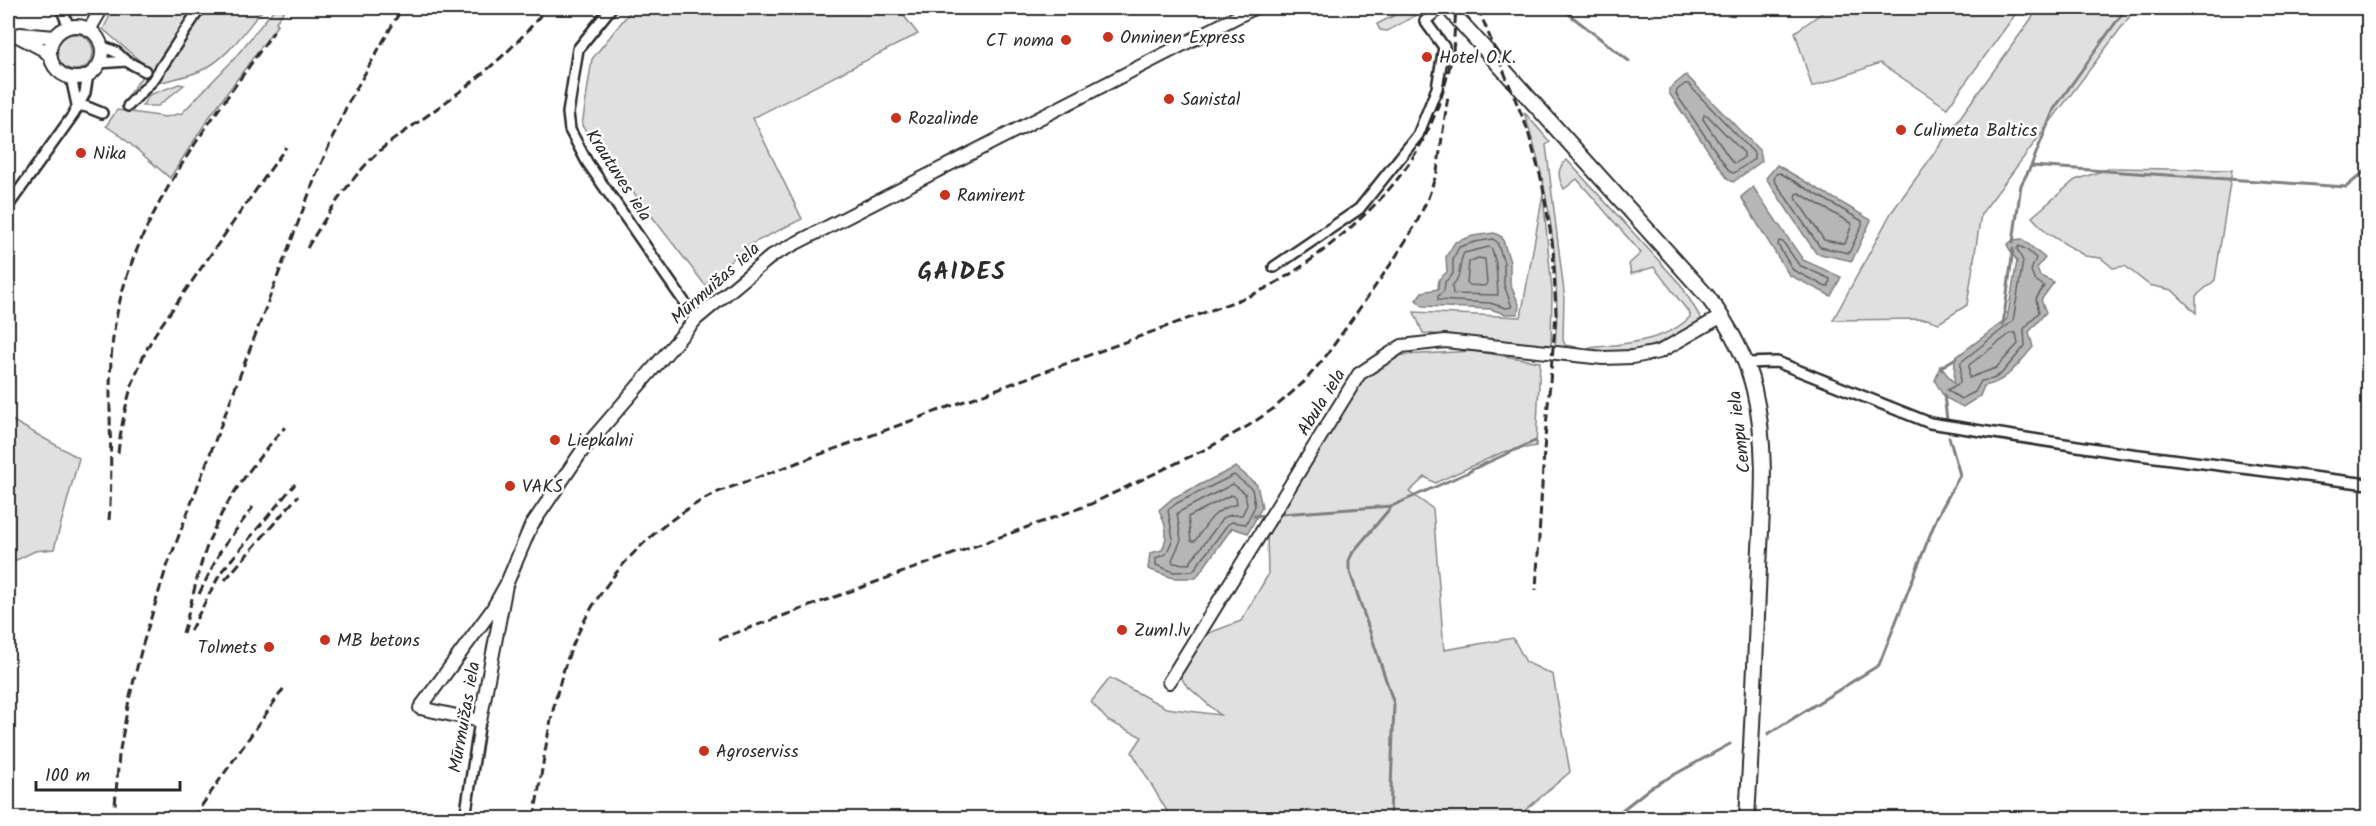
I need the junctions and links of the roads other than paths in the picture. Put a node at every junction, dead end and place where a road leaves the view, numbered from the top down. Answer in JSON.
{"nodes":[{"id":1,"x":61,"y":8,"type":"edge"},
{"id":2,"x":102,"y":8,"type":"edge"},
{"id":3,"x":200,"y":8,"type":"edge"},
{"id":4,"x":611,"y":8,"type":"edge"},
{"id":5,"x":1254,"y":8,"type":"edge"},
{"id":6,"x":1441,"y":8,"type":"edge"},
{"id":7,"x":1448,"y":8,"type":"edge"},
{"id":8,"x":69,"y":27,"type":"junction"},
{"id":9,"x":89,"y":30,"type":"junction"},
{"id":10,"x":10,"y":32,"type":"edge"},
{"id":11,"x":55,"y":37,"type":"junction"},
{"id":12,"x":100,"y":46,"type":"junction"},
{"id":13,"x":51,"y":57,"type":"junction"},
{"id":14,"x":126,"y":61,"type":"junction"},
{"id":15,"x":99,"y":63,"type":"junction"},
{"id":16,"x":145,"y":71,"type":"dead end"},
{"id":17,"x":88,"y":74,"type":"junction"},
{"id":18,"x":71,"y":77,"type":"junction"},
{"id":19,"x":77,"y":105,"type":"junction"},
{"id":20,"x":128,"y":106,"type":"dead end"},
{"id":21,"x":102,"y":113,"type":"dead end"},
{"id":22,"x":8,"y":206,"type":"edge"},
{"id":23,"x":1274,"y":267,"type":"dead end"},
{"id":24,"x":1722,"y":316,"type":"junction"},
{"id":25,"x":696,"y":319,"type":"junction"},
{"id":26,"x":1746,"y":363,"type":"junction"},
{"id":27,"x":2368,"y":484,"type":"edge"},
{"id":28,"x":506,"y":585,"type":"junction"},
{"id":29,"x":1169,"y":682,"type":"dead end"},
{"id":30,"x":480,"y":721,"type":"junction"},
{"id":31,"x":465,"y":819,"type":"edge"},
{"id":32,"x":1747,"y":819,"type":"edge"}],
"edges":[{"from":1,"to":8,"type":"street"},
{"from":2,"to":9,"type":"street"},
{"from":3,"to":20,"type":"street"},
{"from":4,"to":25,"type":"street","name":"Krautuves iela"},
{"from":5,"to":25,"type":"street","name":"Mūrmuižas iela"},
{"from":6,"to":23,"type":"street"},
{"from":7,"to":24,"type":"main road","name":"Cempu iela"},
{"from":8,"to":9,"type":"street"},
{"from":8,"to":11,"type":"street"},
{"from":9,"to":12,"type":"street"},
{"from":10,"to":11,"type":"street"},
{"from":10,"to":13,"type":"street"},
{"from":11,"to":13,"type":"street"},
{"from":12,"to":14,"type":"street"},
{"from":12,"to":15,"type":"street"},
{"from":13,"to":18,"type":"street"},
{"from":14,"to":15,"type":"street"},
{"from":14,"to":16,"type":"street"},
{"from":15,"to":17,"type":"street"},
{"from":17,"to":18,"type":"street"},
{"from":17,"to":19,"type":"street"},
{"from":18,"to":19,"type":"street"},
{"from":19,"to":21,"type":"street"},
{"from":19,"to":22,"type":"street"},
{"from":24,"to":26,"type":"main road","name":"Cempu iela"},
{"from":24,"to":29,"type":"street","name":"Abula iela"},
{"from":25,"to":28,"type":"street","name":"Mūrmuižas iela"},
{"from":26,"to":27,"type":"street"},
{"from":26,"to":32,"type":"main road","name":"Cempu iela"},
{"from":28,"to":30,"type":"street","name":"Mūrmuižas iela"},
{"from":28,"to":30,"type":"street"},
{"from":30,"to":31,"type":"street","name":"Mūrmuižas iela"}]}
